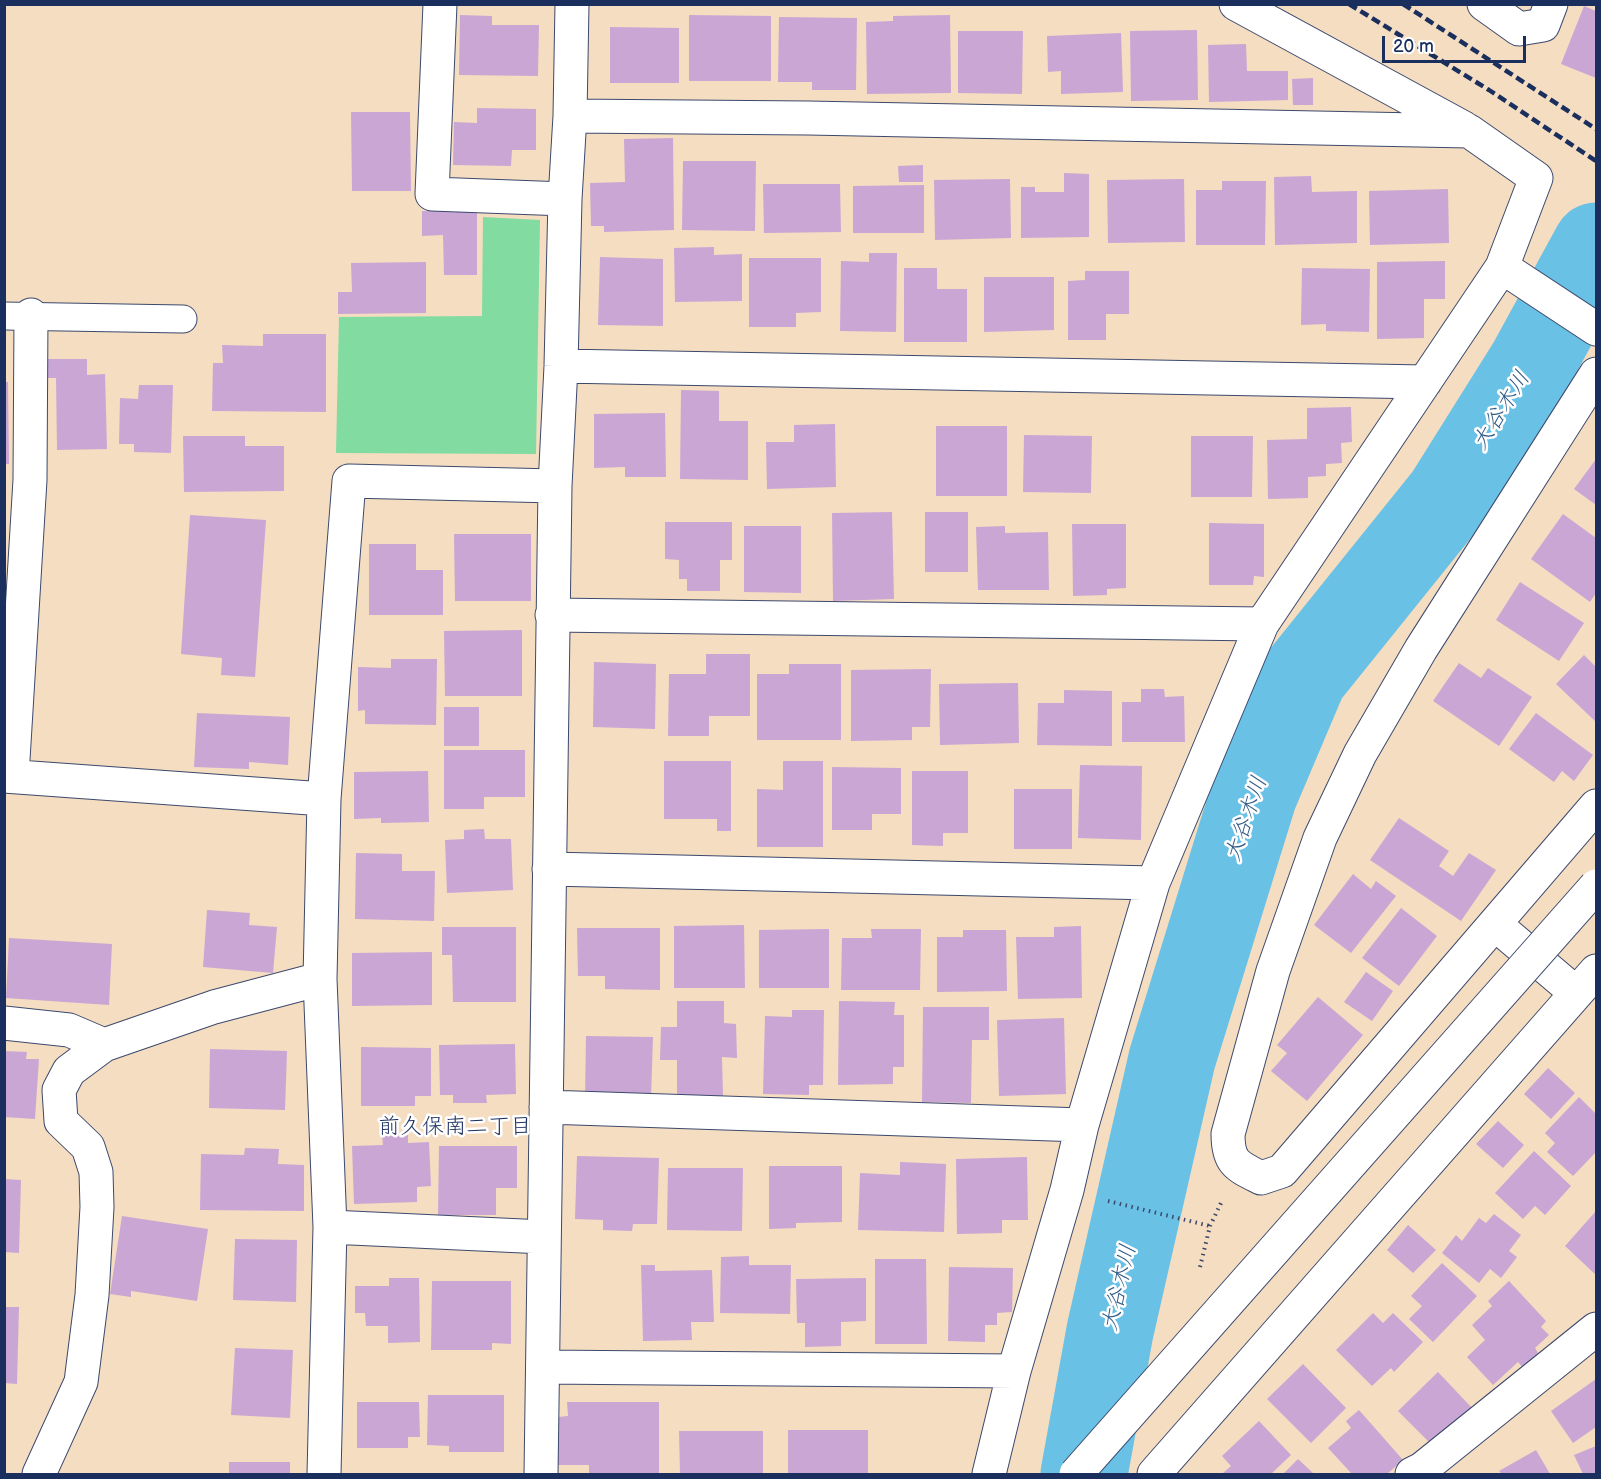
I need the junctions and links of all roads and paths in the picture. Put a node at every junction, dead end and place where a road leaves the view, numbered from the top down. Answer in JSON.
{"nodes":[{"id":1,"x":440,"y":4,"type":"edge"},
{"id":2,"x":572,"y":4,"type":"edge"},
{"id":3,"x":1236,"y":4,"type":"edge"},
{"id":4,"x":1484,"y":4,"type":"edge"},
{"id":5,"x":1551,"y":4,"type":"edge"},
{"id":6,"x":570,"y":116,"type":"junction"},
{"id":7,"x":1469,"y":131,"type":"junction"},
{"id":8,"x":565,"y":199,"type":"junction"},
{"id":9,"x":1502,"y":267,"type":"junction"},
{"id":10,"x":18,"y":316,"type":"edge"},
{"id":11,"x":183,"y":319,"type":"dead end"},
{"id":12,"x":1596,"y":329,"type":"edge"},
{"id":13,"x":561,"y":366,"type":"junction"},
{"id":14,"x":1596,"y":374,"type":"edge"},
{"id":15,"x":1425,"y":382,"type":"junction"},
{"id":16,"x":555,"y":486,"type":"junction"},
{"id":17,"x":552,"y":615,"type":"junction"},
{"id":18,"x":1262,"y":624,"type":"junction"},
{"id":19,"x":8,"y":776,"type":"edge"},
{"id":20,"x":324,"y":799,"type":"junction"},
{"id":21,"x":1596,"y":806,"type":"edge"},
{"id":22,"x":549,"y":869,"type":"junction"},
{"id":23,"x":1153,"y":883,"type":"junction"},
{"id":24,"x":1596,"y":886,"type":"edge"},
{"id":25,"x":1496,"y":925,"type":"junction"},
{"id":26,"x":320,"y":979,"type":"junction"},
{"id":27,"x":1586,"y":982,"type":"edge"},
{"id":28,"x":4,"y":1023,"type":"edge"},
{"id":29,"x":104,"y":1045,"type":"junction"},
{"id":30,"x":546,"y":1107,"type":"junction"},
{"id":31,"x":1082,"y":1125,"type":"junction"},
{"id":32,"x":1099,"y":1198,"type":"dead end"},
{"id":33,"x":330,"y":1227,"type":"junction"},
{"id":34,"x":1210,"y":1227,"type":"dead end"},
{"id":35,"x":544,"y":1237,"type":"junction"},
{"id":36,"x":1596,"y":1329,"type":"edge"},
{"id":37,"x":543,"y":1367,"type":"junction"},
{"id":38,"x":1014,"y":1371,"type":"junction"},
{"id":39,"x":39,"y":1474,"type":"edge"},
{"id":40,"x":324,"y":1474,"type":"edge"},
{"id":41,"x":541,"y":1474,"type":"edge"},
{"id":42,"x":989,"y":1474,"type":"edge"},
{"id":43,"x":1076,"y":1474,"type":"edge"},
{"id":44,"x":1154,"y":1474,"type":"edge"},
{"id":45,"x":1412,"y":1474,"type":"edge"}],
"edges":[{"from":1,"to":8,"type":"street"},
{"from":2,"to":6,"type":"street"},
{"from":3,"to":7,"type":"street"},
{"from":4,"to":5,"type":"street"},
{"from":6,"to":7,"type":"street"},
{"from":6,"to":8,"type":"street"},
{"from":7,"to":9,"type":"street"},
{"from":8,"to":13,"type":"street"},
{"from":9,"to":12,"type":"street"},
{"from":9,"to":15,"type":"street"},
{"from":10,"to":11,"type":"lane"},
{"from":10,"to":19,"type":"street"},
{"from":13,"to":15,"type":"street"},
{"from":13,"to":16,"type":"street"},
{"from":14,"to":25,"type":"street"},
{"from":15,"to":18,"type":"street"},
{"from":16,"to":17,"type":"street"},
{"from":16,"to":20,"type":"street"},
{"from":17,"to":18,"type":"street"},
{"from":17,"to":22,"type":"street"},
{"from":18,"to":23,"type":"street"},
{"from":19,"to":20,"type":"street"},
{"from":20,"to":26,"type":"street"},
{"from":21,"to":25,"type":"street"},
{"from":22,"to":23,"type":"street"},
{"from":22,"to":30,"type":"street"},
{"from":23,"to":31,"type":"street"},
{"from":24,"to":43,"type":"street","bridge":true},
{"from":25,"to":27,"type":"street"},
{"from":26,"to":29,"type":"street"},
{"from":26,"to":33,"type":"street"},
{"from":27,"to":44,"type":"street"},
{"from":28,"to":29,"type":"street"},
{"from":29,"to":39,"type":"street"},
{"from":30,"to":31,"type":"street"},
{"from":30,"to":35,"type":"street"},
{"from":31,"to":38,"type":"street"},
{"from":32,"to":34,"type":"path"},
{"from":33,"to":35,"type":"street"},
{"from":33,"to":40,"type":"street"},
{"from":35,"to":37,"type":"street"},
{"from":36,"to":45,"type":"street"},
{"from":37,"to":38,"type":"street"},
{"from":37,"to":41,"type":"street"},
{"from":38,"to":42,"type":"street"}]}
